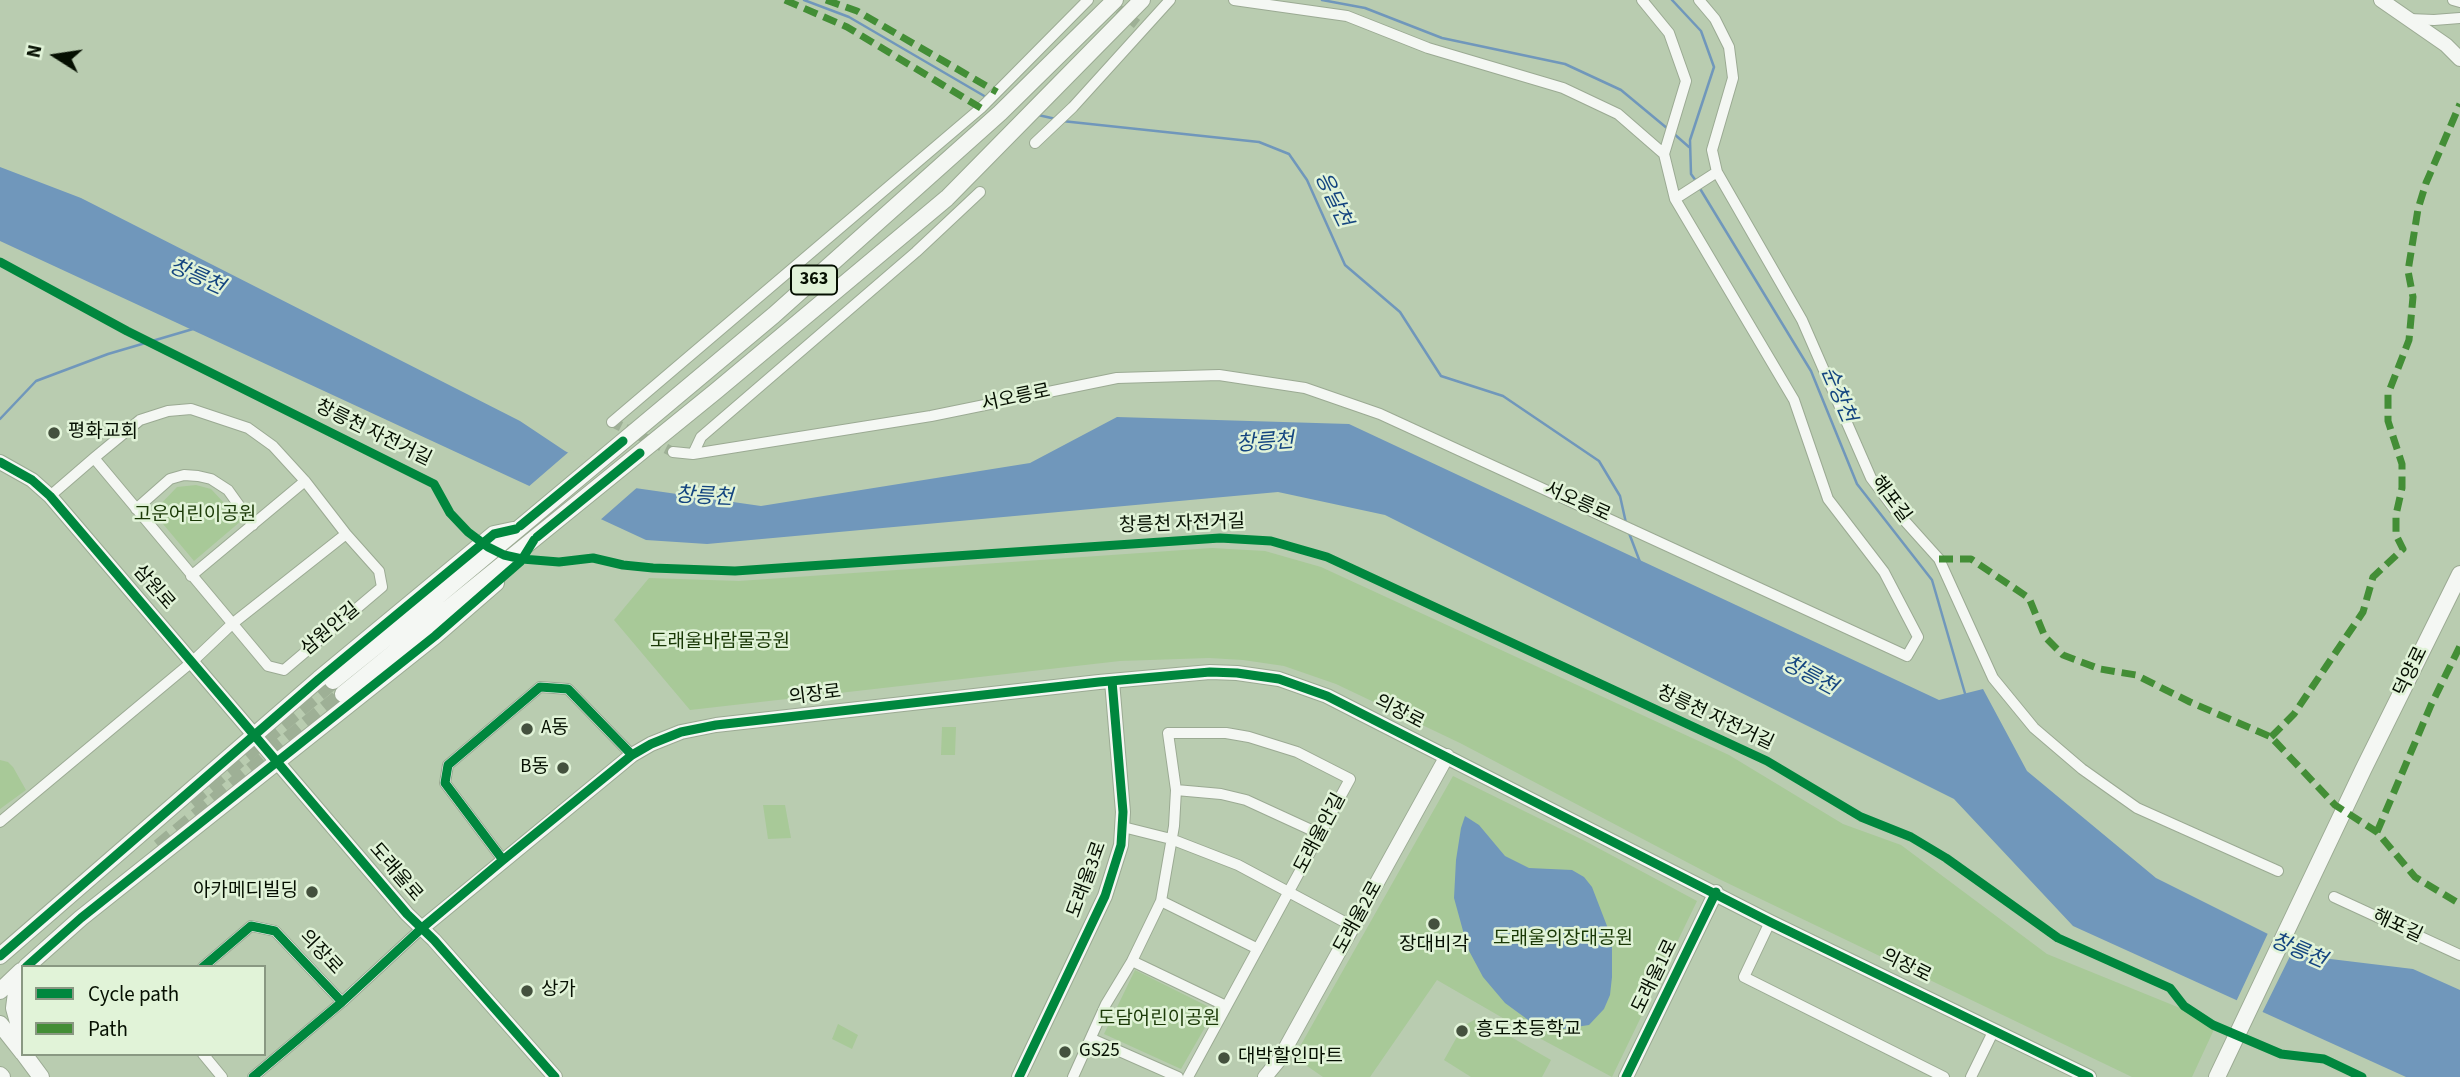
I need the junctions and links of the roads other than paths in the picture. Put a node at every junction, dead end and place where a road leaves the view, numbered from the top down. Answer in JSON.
{"nodes":[{"id":1,"x":1088,"y":0,"type":"edge"},
{"id":2,"x":1115,"y":0,"type":"edge"},
{"id":3,"x":1142,"y":0,"type":"edge"},
{"id":4,"x":1170,"y":0,"type":"edge"},
{"id":5,"x":1234,"y":0,"type":"edge"},
{"id":6,"x":1642,"y":0,"type":"edge"},
{"id":7,"x":1699,"y":0,"type":"edge"},
{"id":8,"x":2381,"y":0,"type":"edge"},
{"id":9,"x":2453,"y":0,"type":"edge"},
{"id":10,"x":2460,"y":2,"type":"edge"},
{"id":11,"x":2460,"y":18,"type":"edge"},
{"id":12,"x":2409,"y":19,"type":"junction"},
{"id":13,"x":2460,"y":59,"type":"edge"},
{"id":14,"x":1035,"y":143,"type":"dead end"},
{"id":15,"x":1665,"y":151,"type":"junction"},
{"id":16,"x":1714,"y":175,"type":"junction"},
{"id":17,"x":980,"y":192,"type":"dead end"},
{"id":18,"x":1679,"y":196,"type":"junction"},
{"id":19,"x":612,"y":422,"type":"dead end"},
{"id":20,"x":673,"y":452,"type":"tunnel mouth"},
{"id":21,"x":693,"y":454,"type":"junction"},
{"id":22,"x":94,"y":458,"type":"junction"},
{"id":23,"x":0,"y":461,"type":"edge"},
{"id":24,"x":305,"y":481,"type":"junction"},
{"id":25,"x":50,"y":496,"type":"junction"},
{"id":26,"x":136,"y":509,"type":"junction"},
{"id":27,"x":254,"y":525,"type":"junction"},
{"id":28,"x":518,"y":528,"type":"junction"},
{"id":29,"x":346,"y":534,"type":"junction"},
{"id":30,"x":536,"y":539,"type":"junction"},
{"id":31,"x":2460,"y":574,"type":"edge"},
{"id":32,"x":191,"y":576,"type":"junction"},
{"id":33,"x":232,"y":624,"type":"junction"},
{"id":34,"x":193,"y":661,"type":"junction"},
{"id":35,"x":1112,"y":681,"type":"junction"},
{"id":36,"x":255,"y":735,"type":"junction"},
{"id":37,"x":632,"y":755,"type":"junction"},
{"id":38,"x":272,"y":756,"type":"junction"},
{"id":39,"x":1447,"y":756,"type":"junction"},
{"id":40,"x":1176,"y":790,"type":"junction"},
{"id":41,"x":0,"y":822,"type":"edge"},
{"id":42,"x":1123,"y":827,"type":"junction"},
{"id":43,"x":1320,"y":834,"type":"junction"},
{"id":44,"x":1171,"y":839,"type":"junction"},
{"id":45,"x":502,"y":860,"type":"junction"},
{"id":46,"x":2278,"y":870,"type":"dead end"},
{"id":47,"x":1716,"y":892,"type":"junction"},
{"id":48,"x":1290,"y":893,"type":"junction"},
{"id":49,"x":2334,"y":897,"type":"dead end"},
{"id":50,"x":1161,"y":901,"type":"junction"},
{"id":51,"x":1770,"y":922,"type":"junction"},
{"id":52,"x":1354,"y":927,"type":"junction"},
{"id":53,"x":422,"y":928,"type":"junction"},
{"id":54,"x":1256,"y":948,"type":"junction"},
{"id":55,"x":1,"y":954,"type":"edge"},
{"id":56,"x":2460,"y":955,"type":"edge"},
{"id":57,"x":1132,"y":961,"type":"junction"},
{"id":58,"x":28,"y":965,"type":"edge"},
{"id":59,"x":205,"y":965,"type":"edge"},
{"id":60,"x":21,"y":972,"type":"edge"},
{"id":61,"x":21,"y":977,"type":"edge"},
{"id":62,"x":0,"y":991,"type":"edge"},
{"id":63,"x":342,"y":1002,"type":"junction"},
{"id":64,"x":1226,"y":1006,"type":"junction"},
{"id":65,"x":0,"y":1024,"type":"edge"},
{"id":66,"x":1994,"y":1030,"type":"junction"},
{"id":67,"x":21,"y":1033,"type":"edge"},
{"id":68,"x":1092,"y":1039,"type":"junction"},
{"id":69,"x":21,"y":1050,"type":"edge"},
{"id":70,"x":26,"y":1056,"type":"edge"},
{"id":71,"x":205,"y":1056,"type":"edge"},
{"id":72,"x":2220,"y":1071,"type":"edge"},
{"id":73,"x":41,"y":1077,"type":"edge"},
{"id":74,"x":222,"y":1077,"type":"edge"},
{"id":75,"x":253,"y":1077,"type":"edge"},
{"id":76,"x":555,"y":1077,"type":"edge"},
{"id":77,"x":1019,"y":1077,"type":"edge"},
{"id":78,"x":1073,"y":1077,"type":"edge"},
{"id":79,"x":1178,"y":1077,"type":"edge"},
{"id":80,"x":1188,"y":1077,"type":"edge"},
{"id":81,"x":1265,"y":1077,"type":"edge"},
{"id":82,"x":1626,"y":1077,"type":"edge"},
{"id":83,"x":1944,"y":1077,"type":"edge"},
{"id":84,"x":1971,"y":1077,"type":"edge"},
{"id":85,"x":2089,"y":1077,"type":"edge"}],
"edges":[{"from":1,"to":19,"type":"street"},
{"from":2,"to":28,"type":"main road","number":"363"},
{"from":3,"to":30,"type":"main road","number":"363"},
{"from":4,"to":14,"type":"street"},
{"from":5,"to":15,"type":"street"},
{"from":6,"to":15,"type":"street"},
{"from":7,"to":16,"type":"street","name":"해포길"},
{"from":8,"to":12,"type":"street"},
{"from":9,"to":10,"type":"street"},
{"from":11,"to":12,"type":"street"},
{"from":12,"to":13,"type":"street"},
{"from":15,"to":18,"type":"street","name":"서오릉로"},
{"from":16,"to":18,"type":"street"},
{"from":16,"to":46,"type":"street","name":"해포길"},
{"from":17,"to":21,"type":"street"},
{"from":18,"to":21,"type":"street","name":"서오릉로"},
{"from":20,"to":21,"type":"street","name":"서오릉로"},
{"from":22,"to":24,"type":"street","name":"삼원안길"},
{"from":22,"to":25,"type":"street","name":"삼원안길"},
{"from":22,"to":26,"type":"street","name":"삼원안길"},
{"from":23,"to":25,"type":"street","name":"삼원로"},
{"from":24,"to":27,"type":"street"},
{"from":24,"to":29,"type":"street","name":"삼원안길"},
{"from":25,"to":34,"type":"street","name":"삼원로"},
{"from":26,"to":27,"type":"street"},
{"from":26,"to":32,"type":"street","name":"삼원안길"},
{"from":27,"to":32,"type":"street"},
{"from":28,"to":30,"type":"main road","number":"363"},
{"from":28,"to":36,"type":"main road"},
{"from":29,"to":33,"type":"street"},
{"from":29,"to":33,"type":"street","name":"삼원안길"},
{"from":30,"to":38,"type":"main road"},
{"from":31,"to":72,"type":"main road","name":"덕양로"},
{"from":32,"to":33,"type":"street","name":"삼원안길"},
{"from":33,"to":34,"type":"street"},
{"from":34,"to":36,"type":"street","name":"삼원로"},
{"from":34,"to":41,"type":"street"},
{"from":35,"to":37,"type":"street","name":"의장로"},
{"from":35,"to":39,"type":"street","name":"의장로"},
{"from":35,"to":42,"type":"street","name":"도래울3로"},
{"from":36,"to":38,"type":"street","name":"삼원로"},
{"from":36,"to":55,"type":"main road"},
{"from":37,"to":45,"type":"street","name":"의장로"},
{"from":37,"to":45,"type":"street"},
{"from":38,"to":53,"type":"street","name":"도래울로"},
{"from":38,"to":58,"type":"main road"},
{"from":39,"to":47,"type":"street","name":"의장로"},
{"from":39,"to":52,"type":"street","name":"도래울2로"},
{"from":40,"to":43,"type":"street"},
{"from":40,"to":43,"type":"street","name":"도래울안길"},
{"from":40,"to":44,"type":"street","name":"도래울안길"},
{"from":42,"to":44,"type":"street","name":"도래울안길"},
{"from":42,"to":77,"type":"street","name":"도래울3로"},
{"from":43,"to":48,"type":"street","name":"도래울안길"},
{"from":44,"to":48,"type":"street","name":"도래울안길"},
{"from":44,"to":50,"type":"street","name":"도래울안길"},
{"from":45,"to":53,"type":"street","name":"의장로"},
{"from":47,"to":51,"type":"street","name":"의장로"},
{"from":47,"to":82,"type":"street","name":"도래울1로"},
{"from":48,"to":52,"type":"street","name":"도래울안길"},
{"from":48,"to":54,"type":"street","name":"도래울안길"},
{"from":49,"to":56,"type":"street","name":"해포길"},
{"from":50,"to":54,"type":"street"},
{"from":50,"to":57,"type":"street","name":"도래울안길"},
{"from":51,"to":66,"type":"street","name":"의장로"},
{"from":51,"to":83,"type":"street"},
{"from":52,"to":81,"type":"street","name":"도래울2로"},
{"from":53,"to":63,"type":"street","name":"의장로"},
{"from":53,"to":76,"type":"street","name":"도래울로"},
{"from":54,"to":64,"type":"street","name":"도래울안길"},
{"from":57,"to":64,"type":"street"},
{"from":57,"to":68,"type":"street","name":"도래울안길"},
{"from":59,"to":63,"type":"street","name":"의장로"},
{"from":60,"to":62,"type":"main road"},
{"from":61,"to":67,"type":"main road"},
{"from":63,"to":75,"type":"street","name":"의장로"},
{"from":64,"to":80,"type":"street","name":"도래울안길"},
{"from":65,"to":69,"type":"main road"},
{"from":66,"to":84,"type":"street"},
{"from":66,"to":85,"type":"street","name":"의장로"},
{"from":68,"to":78,"type":"street","name":"도래울안길"},
{"from":68,"to":79,"type":"street"},
{"from":70,"to":73,"type":"main road"},
{"from":71,"to":74,"type":"street"}]}
